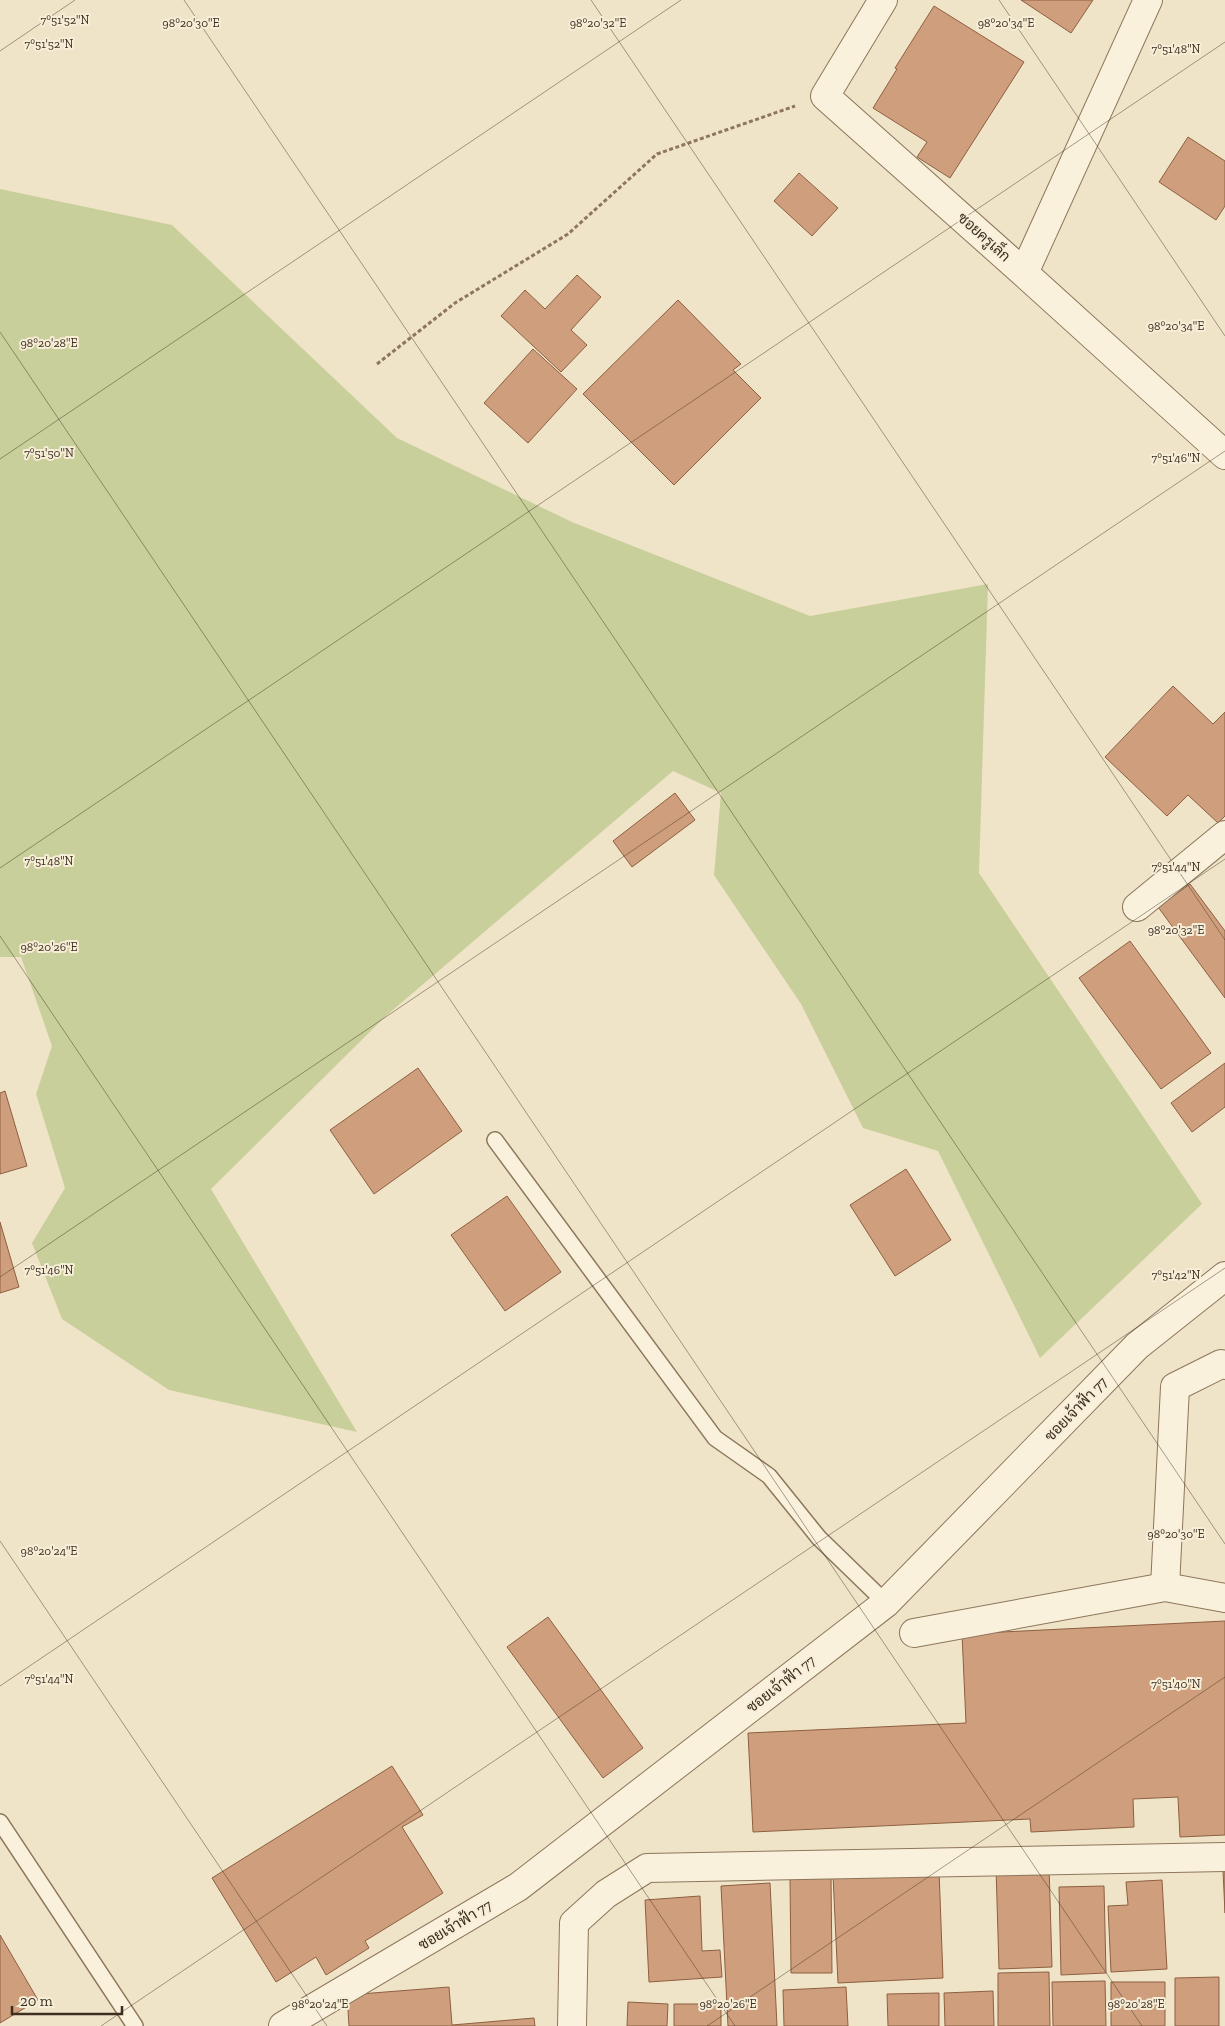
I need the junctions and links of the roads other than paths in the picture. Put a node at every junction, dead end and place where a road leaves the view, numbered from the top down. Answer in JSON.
{"nodes":[{"id":1,"x":883,"y":0,"type":"edge"},
{"id":2,"x":1148,"y":0,"type":"edge"},
{"id":3,"x":1024,"y":273,"type":"junction"},
{"id":4,"x":1225,"y":455,"type":"edge"},
{"id":5,"x":1225,"y":836,"type":"edge"},
{"id":6,"x":1137,"y":907,"type":"dead end"},
{"id":7,"x":495,"y":1140,"type":"dead end"},
{"id":8,"x":1225,"y":1276,"type":"edge"},
{"id":9,"x":1225,"y":1365,"type":"edge"},
{"id":10,"x":1165,"y":1587,"type":"junction"},
{"id":11,"x":1225,"y":1598,"type":"edge"},
{"id":12,"x":886,"y":1603,"type":"junction"},
{"id":13,"x":914,"y":1633,"type":"dead end"},
{"id":14,"x":0,"y":1822,"type":"edge"},
{"id":15,"x":1225,"y":1857,"type":"edge"},
{"id":16,"x":135,"y":2026,"type":"edge"},
{"id":17,"x":283,"y":2026,"type":"edge"},
{"id":18,"x":572,"y":2026,"type":"edge"}],
"edges":[{"from":1,"to":3,"type":"street","name":"ซอยครูเล็ก"},
{"from":2,"to":3,"type":"street"},
{"from":3,"to":4,"type":"street","name":"ซอยครูเล็ก"},
{"from":5,"to":6,"type":"street"},
{"from":7,"to":12,"type":"lane"},
{"from":8,"to":12,"type":"street","name":"ซอยเจ้าฟ้า 77"},
{"from":9,"to":10,"type":"street"},
{"from":10,"to":11,"type":"street"},
{"from":10,"to":13,"type":"street"},
{"from":12,"to":17,"type":"street","name":"ซอยเจ้าฟ้า 77"},
{"from":14,"to":16,"type":"lane"},
{"from":15,"to":18,"type":"street"}]}
